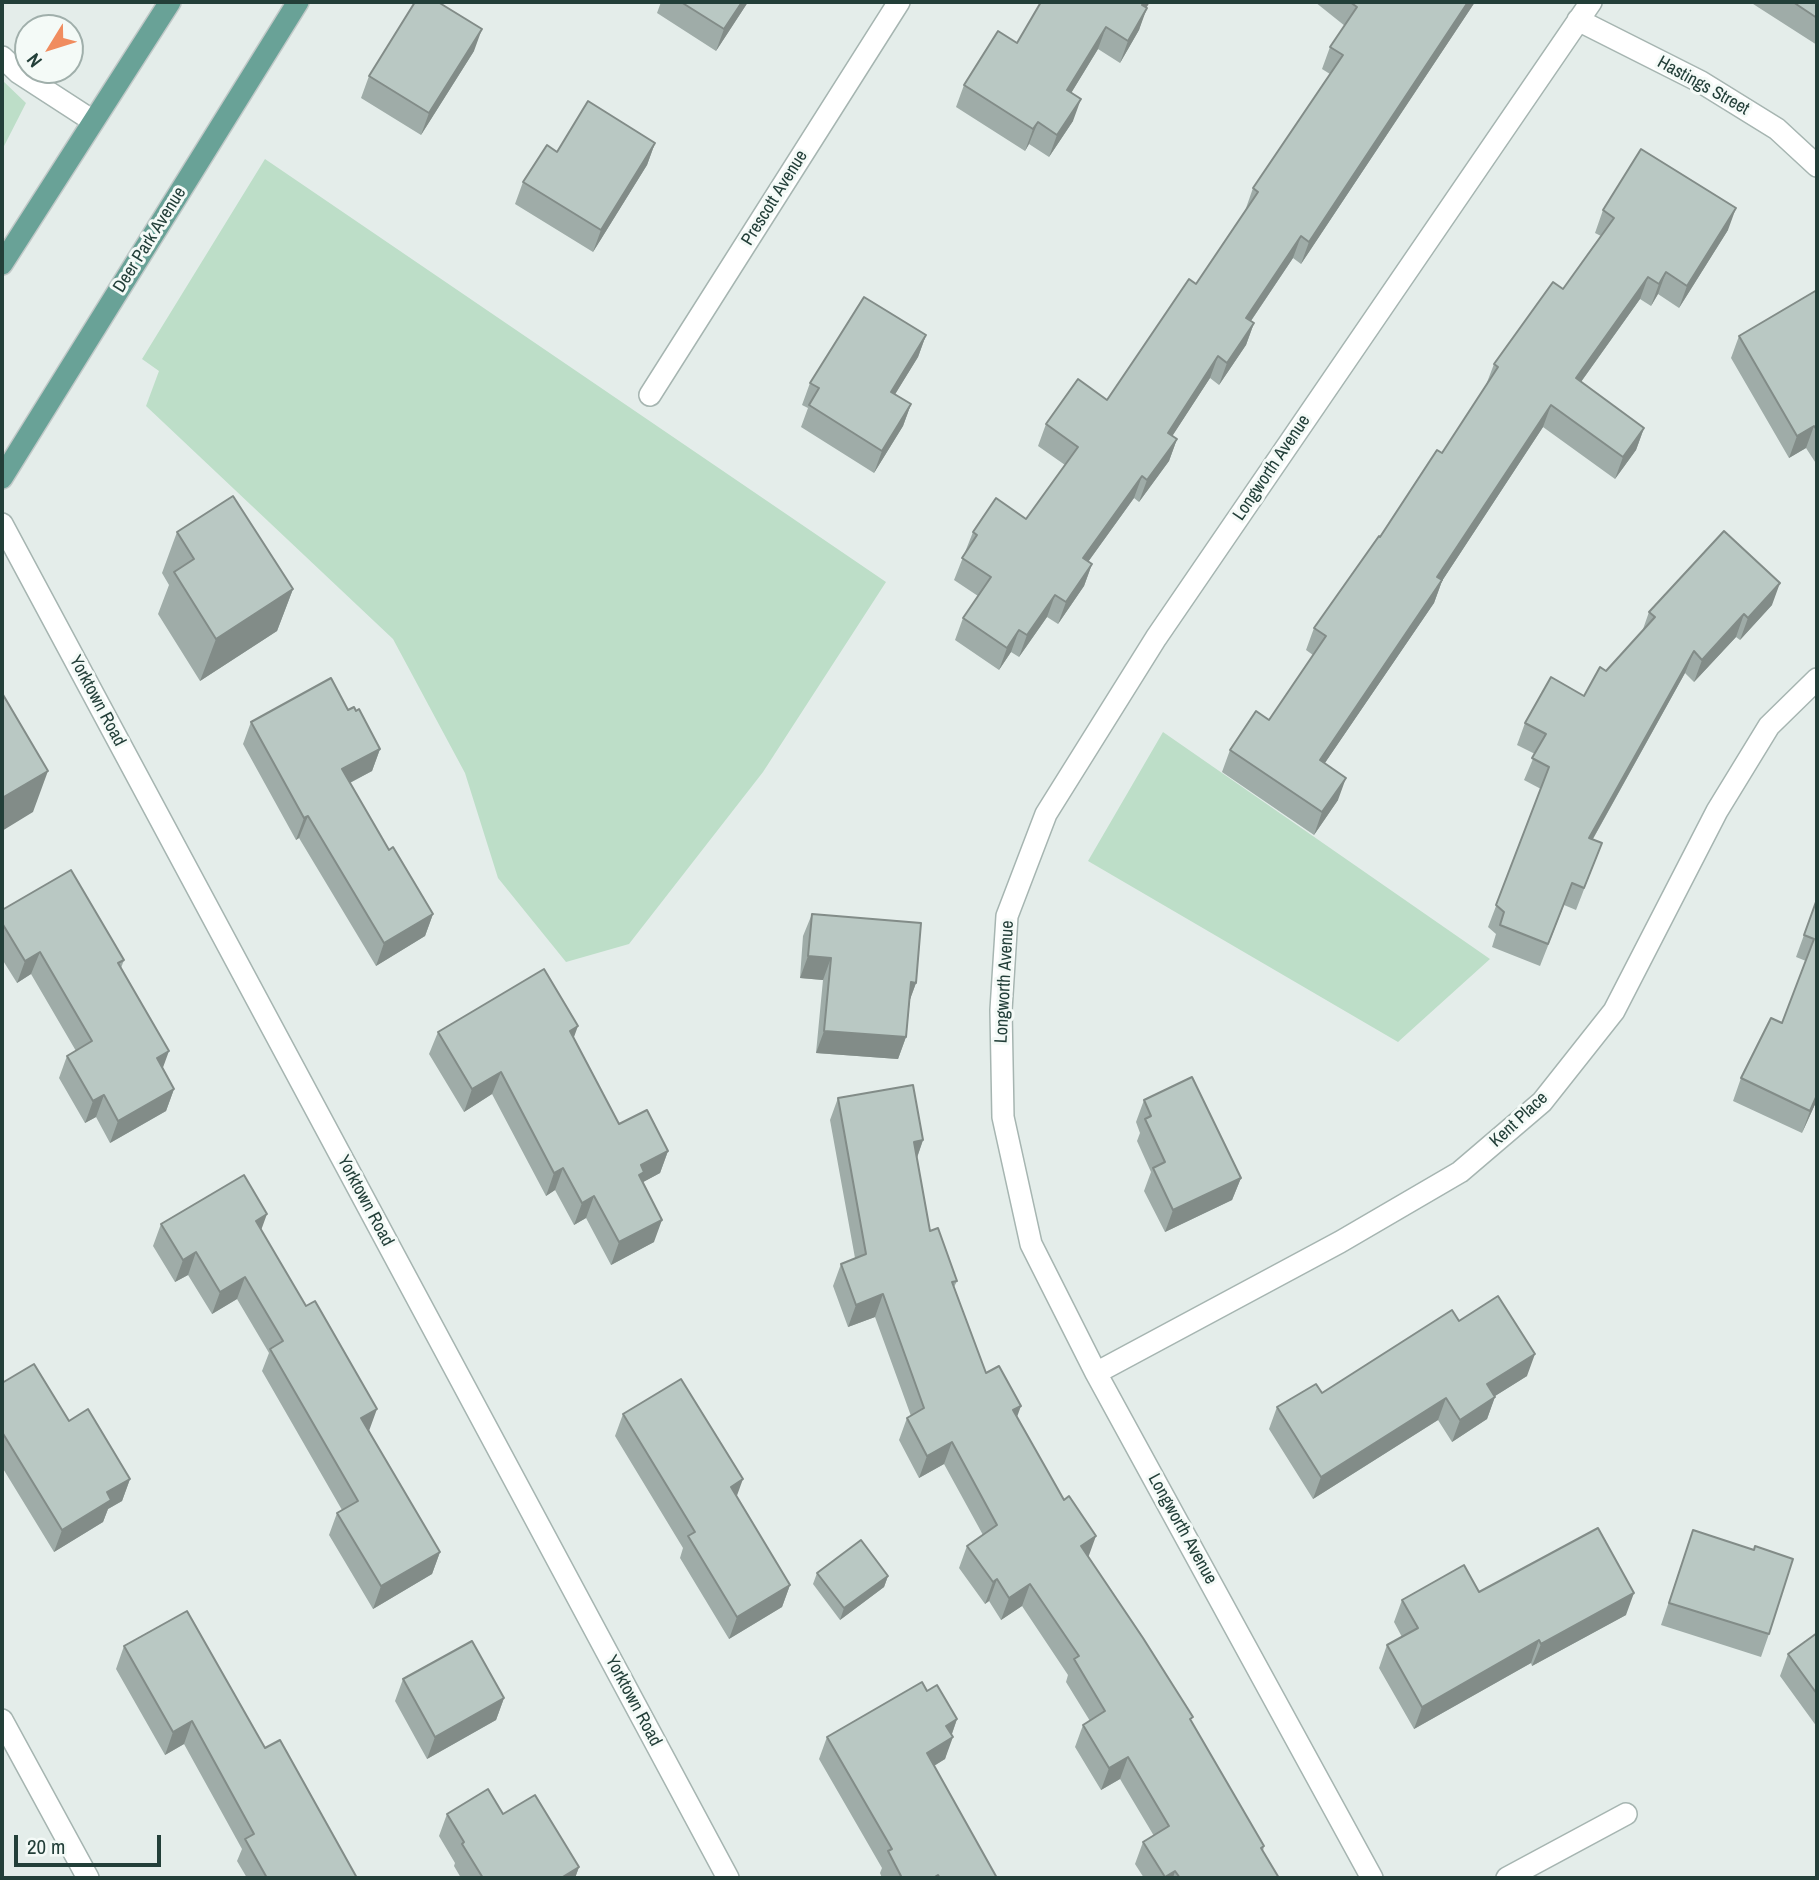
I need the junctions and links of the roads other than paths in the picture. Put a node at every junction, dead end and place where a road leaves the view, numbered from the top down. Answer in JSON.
{"nodes":[{"id":1,"x":170,"y":2,"type":"edge"},
{"id":2,"x":298,"y":2,"type":"edge"},
{"id":3,"x":899,"y":2,"type":"edge"},
{"id":4,"x":1591,"y":2,"type":"edge"},
{"id":5,"x":1578,"y":20,"type":"junction"},
{"id":6,"x":2,"y":57,"type":"edge"},
{"id":7,"x":93,"y":121,"type":"junction"},
{"id":8,"x":1817,"y":166,"type":"edge"},
{"id":9,"x":2,"y":264,"type":"edge"},
{"id":10,"x":650,"y":395,"type":"dead end"},
{"id":11,"x":2,"y":478,"type":"edge"},
{"id":12,"x":2,"y":524,"type":"edge"},
{"id":13,"x":1817,"y":679,"type":"edge"},
{"id":14,"x":1096,"y":1373,"type":"junction"},
{"id":15,"x":2,"y":1720,"type":"edge"},
{"id":16,"x":1626,"y":1814,"type":"dead end"},
{"id":17,"x":88,"y":1878,"type":"edge"},
{"id":18,"x":728,"y":1878,"type":"edge"},
{"id":19,"x":1372,"y":1878,"type":"edge"},
{"id":20,"x":1507,"y":1878,"type":"edge"}],
"edges":[{"from":1,"to":7,"type":"main road"},
{"from":2,"to":11,"type":"main road","name":"Deer Park Avenue"},
{"from":3,"to":10,"type":"street","name":"Prescott Avenue"},
{"from":4,"to":5,"type":"street","name":"Longworth Avenue"},
{"from":5,"to":8,"type":"street","name":"Hastings Street"},
{"from":5,"to":14,"type":"street","name":"Longworth Avenue"},
{"from":6,"to":7,"type":"street"},
{"from":7,"to":9,"type":"main road"},
{"from":12,"to":18,"type":"street","name":"Yorktown Road"},
{"from":13,"to":14,"type":"street","name":"Kent Place"},
{"from":14,"to":19,"type":"street","name":"Longworth Avenue"},
{"from":15,"to":17,"type":"street"},
{"from":16,"to":20,"type":"street"}]}
